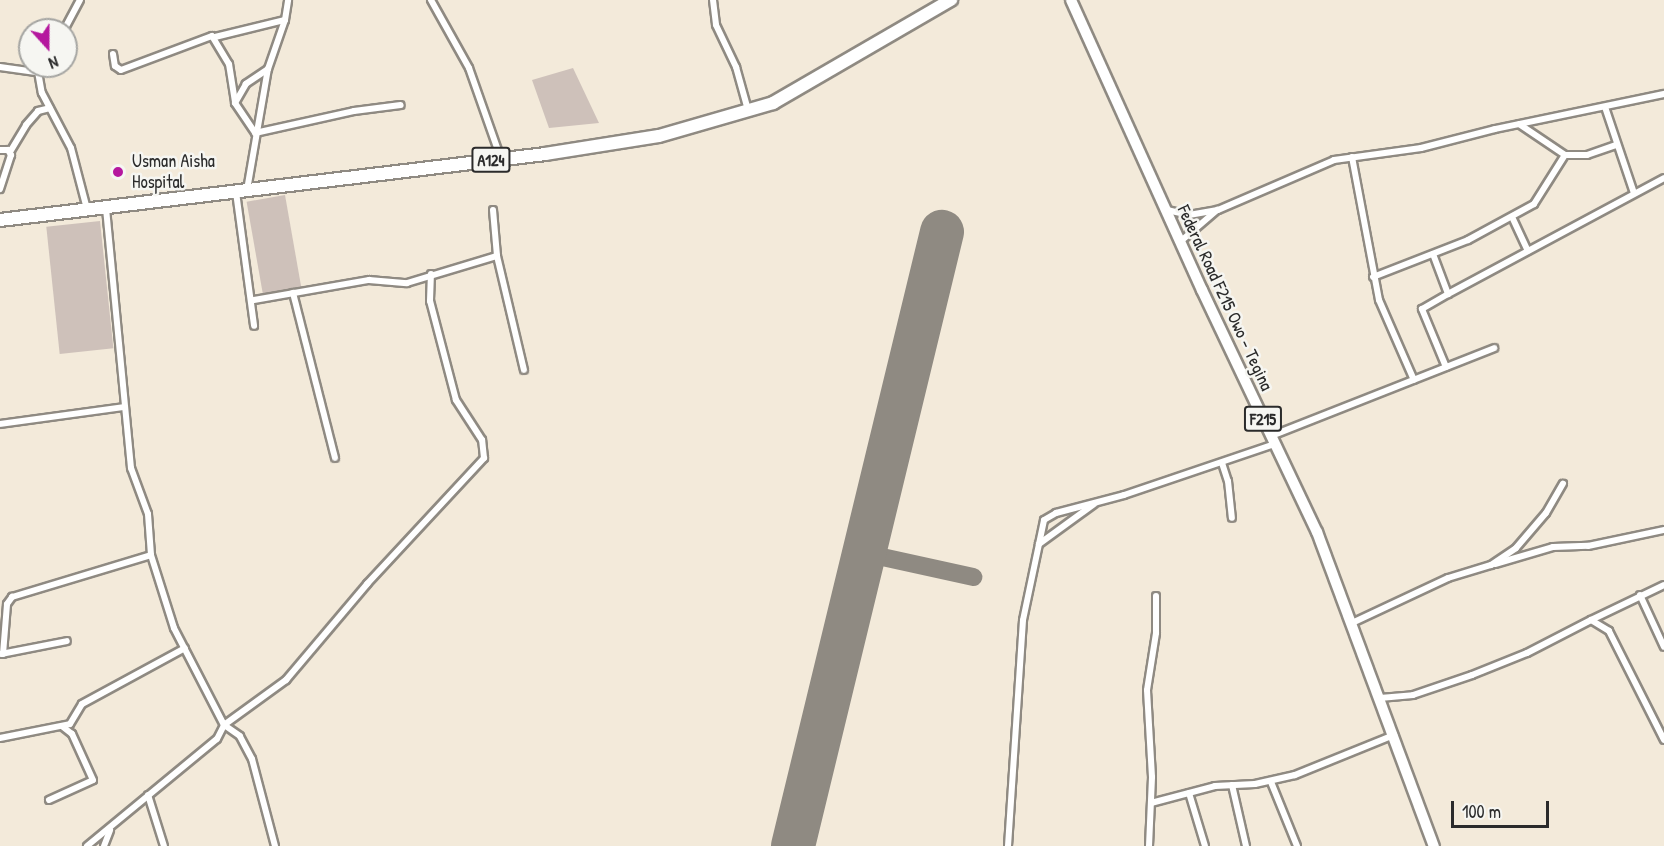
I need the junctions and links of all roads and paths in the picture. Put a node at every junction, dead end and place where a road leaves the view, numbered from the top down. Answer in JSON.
{"nodes":[{"id":1,"x":80,"y":0,"type":"edge"},
{"id":2,"x":288,"y":0,"type":"edge"},
{"id":3,"x":431,"y":0,"type":"edge"},
{"id":4,"x":713,"y":0,"type":"edge"},
{"id":5,"x":951,"y":0,"type":"edge"},
{"id":6,"x":1071,"y":0,"type":"edge"},
{"id":7,"x":70,"y":18,"type":"edge"},
{"id":8,"x":285,"y":20,"type":"junction"},
{"id":9,"x":214,"y":37,"type":"junction"},
{"id":10,"x":113,"y":54,"type":"dead end"},
{"id":11,"x":0,"y":67,"type":"edge"},
{"id":12,"x":18,"y":68,"type":"edge"},
{"id":13,"x":268,"y":69,"type":"junction"},
{"id":14,"x":39,"y":78,"type":"edge"},
{"id":15,"x":1664,"y":94,"type":"edge"},
{"id":16,"x":235,"y":103,"type":"junction"},
{"id":17,"x":400,"y":105,"type":"dead end"},
{"id":18,"x":1605,"y":107,"type":"junction"},
{"id":19,"x":50,"y":108,"type":"junction"},
{"id":20,"x":749,"y":112,"type":"junction"},
{"id":21,"x":1519,"y":124,"type":"junction"},
{"id":22,"x":255,"y":133,"type":"junction"},
{"id":23,"x":1616,"y":145,"type":"junction"},
{"id":24,"x":0,"y":150,"type":"edge"},
{"id":25,"x":10,"y":152,"type":"junction"},
{"id":26,"x":1565,"y":155,"type":"junction"},
{"id":27,"x":1352,"y":157,"type":"junction"},
{"id":28,"x":501,"y":159,"type":"junction"},
{"id":29,"x":1664,"y":178,"type":"edge"},
{"id":30,"x":0,"y":189,"type":"edge"},
{"id":31,"x":242,"y":191,"type":"junction"},
{"id":32,"x":1634,"y":193,"type":"junction"},
{"id":33,"x":106,"y":208,"type":"junction"},
{"id":34,"x":87,"y":210,"type":"junction"},
{"id":35,"x":494,"y":210,"type":"dead end"},
{"id":36,"x":1167,"y":210,"type":"junction"},
{"id":37,"x":1218,"y":210,"type":"junction"},
{"id":38,"x":1513,"y":219,"type":"junction"},
{"id":39,"x":0,"y":220,"type":"edge"},
{"id":40,"x":1181,"y":241,"type":"junction"},
{"id":41,"x":1528,"y":251,"type":"junction"},
{"id":42,"x":1433,"y":254,"type":"junction"},
{"id":43,"x":497,"y":256,"type":"junction"},
{"id":44,"x":431,"y":274,"type":"junction"},
{"id":45,"x":1373,"y":277,"type":"junction"},
{"id":46,"x":293,"y":293,"type":"junction"},
{"id":47,"x":1448,"y":294,"type":"junction"},
{"id":48,"x":254,"y":300,"type":"junction"},
{"id":49,"x":254,"y":326,"type":"dead end"},
{"id":50,"x":1494,"y":348,"type":"dead end"},
{"id":51,"x":1446,"y":367,"type":"junction"},
{"id":52,"x":524,"y":370,"type":"dead end"},
{"id":53,"x":1414,"y":380,"type":"junction"},
{"id":54,"x":124,"y":407,"type":"junction"},
{"id":55,"x":0,"y":424,"type":"edge"},
{"id":56,"x":1273,"y":440,"type":"junction"},
{"id":57,"x":335,"y":458,"type":"dead end"},
{"id":58,"x":1222,"y":464,"type":"junction"},
{"id":59,"x":1563,"y":483,"type":"dead end"},
{"id":60,"x":1094,"y":504,"type":"junction"},
{"id":61,"x":1232,"y":518,"type":"dead end"},
{"id":62,"x":1664,"y":530,"type":"edge"},
{"id":63,"x":1039,"y":544,"type":"junction"},
{"id":64,"x":151,"y":555,"type":"junction"},
{"id":65,"x":1491,"y":565,"type":"junction"},
{"id":66,"x":1664,"y":585,"type":"edge"},
{"id":67,"x":1640,"y":595,"type":"junction"},
{"id":68,"x":1156,"y":596,"type":"dead end"},
{"id":69,"x":1591,"y":620,"type":"junction"},
{"id":70,"x":1352,"y":623,"type":"junction"},
{"id":71,"x":67,"y":641,"type":"dead end"},
{"id":72,"x":1664,"y":647,"type":"edge"},
{"id":73,"x":185,"y":648,"type":"junction"},
{"id":74,"x":2,"y":654,"type":"edge"},
{"id":75,"x":1380,"y":698,"type":"junction"},
{"id":76,"x":224,"y":725,"type":"junction"},
{"id":77,"x":63,"y":727,"type":"junction"},
{"id":78,"x":1394,"y":735,"type":"junction"},
{"id":79,"x":0,"y":738,"type":"edge"},
{"id":80,"x":1664,"y":740,"type":"edge"},
{"id":81,"x":1270,"y":782,"type":"junction"},
{"id":82,"x":1233,"y":785,"type":"junction"},
{"id":83,"x":1189,"y":793,"type":"junction"},
{"id":84,"x":148,"y":795,"type":"junction"},
{"id":85,"x":49,"y":800,"type":"dead end"},
{"id":86,"x":1151,"y":803,"type":"junction"},
{"id":87,"x":111,"y":828,"type":"junction"},
{"id":88,"x":87,"y":846,"type":"edge"},
{"id":89,"x":104,"y":846,"type":"edge"},
{"id":90,"x":164,"y":846,"type":"edge"},
{"id":91,"x":275,"y":846,"type":"edge"},
{"id":92,"x":1008,"y":846,"type":"edge"},
{"id":93,"x":1149,"y":846,"type":"edge"},
{"id":94,"x":1205,"y":846,"type":"edge"},
{"id":95,"x":1246,"y":846,"type":"edge"},
{"id":96,"x":1297,"y":846,"type":"edge"},
{"id":97,"x":1434,"y":846,"type":"edge"}],
"edges":[{"from":1,"to":7,"type":"street"},
{"from":2,"to":8,"type":"street"},
{"from":3,"to":28,"type":"street"},
{"from":4,"to":20,"type":"street"},
{"from":5,"to":20,"type":"highway","number":"A124"},
{"from":6,"to":36,"type":"main road","name":"Federal Road F215 Owo - Tegina","number":"F215"},
{"from":8,"to":9,"type":"street"},
{"from":8,"to":13,"type":"street"},
{"from":9,"to":10,"type":"street"},
{"from":9,"to":16,"type":"street"},
{"from":11,"to":12,"type":"street"},
{"from":13,"to":16,"type":"street"},
{"from":13,"to":22,"type":"street"},
{"from":14,"to":19,"type":"street"},
{"from":15,"to":18,"type":"street"},
{"from":16,"to":22,"type":"street"},
{"from":17,"to":22,"type":"street"},
{"from":18,"to":21,"type":"street"},
{"from":18,"to":23,"type":"street"},
{"from":19,"to":25,"type":"street"},
{"from":19,"to":34,"type":"street"},
{"from":20,"to":28,"type":"highway","number":"A124"},
{"from":21,"to":26,"type":"street"},
{"from":21,"to":27,"type":"street"},
{"from":22,"to":31,"type":"street"},
{"from":23,"to":26,"type":"street"},
{"from":23,"to":32,"type":"street"},
{"from":24,"to":25,"type":"street"},
{"from":25,"to":30,"type":"street"},
{"from":26,"to":38,"type":"street"},
{"from":27,"to":37,"type":"street"},
{"from":27,"to":45,"type":"street"},
{"from":28,"to":31,"type":"highway","number":"A124"},
{"from":29,"to":32,"type":"street"},
{"from":31,"to":33,"type":"highway","number":"A124"},
{"from":31,"to":48,"type":"street"},
{"from":32,"to":41,"type":"street"},
{"from":33,"to":34,"type":"highway","number":"A124"},
{"from":33,"to":54,"type":"street"},
{"from":34,"to":39,"type":"highway","number":"A124"},
{"from":35,"to":43,"type":"street"},
{"from":36,"to":37,"type":"street"},
{"from":36,"to":40,"type":"main road","name":"Federal Road F215 Owo - Tegina","number":"F215"},
{"from":37,"to":40,"type":"street"},
{"from":38,"to":41,"type":"street"},
{"from":38,"to":42,"type":"street"},
{"from":40,"to":56,"type":"main road","name":"Federal Road F215 Owo - Tegina","number":"F215"},
{"from":41,"to":47,"type":"street"},
{"from":42,"to":45,"type":"street"},
{"from":42,"to":47,"type":"street"},
{"from":43,"to":44,"type":"street"},
{"from":43,"to":52,"type":"street"},
{"from":44,"to":46,"type":"street"},
{"from":44,"to":76,"type":"street"},
{"from":45,"to":53,"type":"street"},
{"from":46,"to":48,"type":"street"},
{"from":46,"to":57,"type":"street"},
{"from":47,"to":51,"type":"street"},
{"from":48,"to":49,"type":"street"},
{"from":50,"to":51,"type":"street"},
{"from":51,"to":53,"type":"street"},
{"from":53,"to":56,"type":"street"},
{"from":54,"to":55,"type":"street"},
{"from":54,"to":64,"type":"street"},
{"from":56,"to":58,"type":"street"},
{"from":56,"to":70,"type":"main road","name":"Federal Road F215 Owo - Tegina","number":"F215"},
{"from":58,"to":60,"type":"street"},
{"from":58,"to":61,"type":"street"},
{"from":59,"to":65,"type":"street"},
{"from":60,"to":63,"type":"street"},
{"from":60,"to":63,"type":"street"},
{"from":62,"to":65,"type":"street"},
{"from":63,"to":92,"type":"street"},
{"from":64,"to":73,"type":"street"},
{"from":64,"to":74,"type":"street"},
{"from":65,"to":70,"type":"street"},
{"from":66,"to":67,"type":"street"},
{"from":67,"to":69,"type":"street"},
{"from":67,"to":72,"type":"street"},
{"from":68,"to":86,"type":"street"},
{"from":69,"to":75,"type":"street"},
{"from":69,"to":80,"type":"street"},
{"from":70,"to":75,"type":"main road","name":"Federal Road F215 Owo - Tegina","number":"F215"},
{"from":71,"to":74,"type":"street"},
{"from":73,"to":76,"type":"street"},
{"from":73,"to":77,"type":"street"},
{"from":75,"to":78,"type":"main road","name":"Federal Road F215 Owo - Tegina","number":"F215"},
{"from":76,"to":84,"type":"street"},
{"from":76,"to":91,"type":"street"},
{"from":77,"to":79,"type":"street"},
{"from":77,"to":85,"type":"street"},
{"from":78,"to":81,"type":"street"},
{"from":78,"to":97,"type":"main road","name":"Federal Road F215 Owo - Tegina","number":"F215"},
{"from":81,"to":82,"type":"street"},
{"from":81,"to":96,"type":"street"},
{"from":82,"to":83,"type":"street"},
{"from":82,"to":95,"type":"street"},
{"from":83,"to":86,"type":"street"},
{"from":83,"to":94,"type":"street"},
{"from":84,"to":87,"type":"street"},
{"from":84,"to":90,"type":"street"},
{"from":86,"to":93,"type":"street"},
{"from":87,"to":88,"type":"street"},
{"from":87,"to":89,"type":"street"}]}
